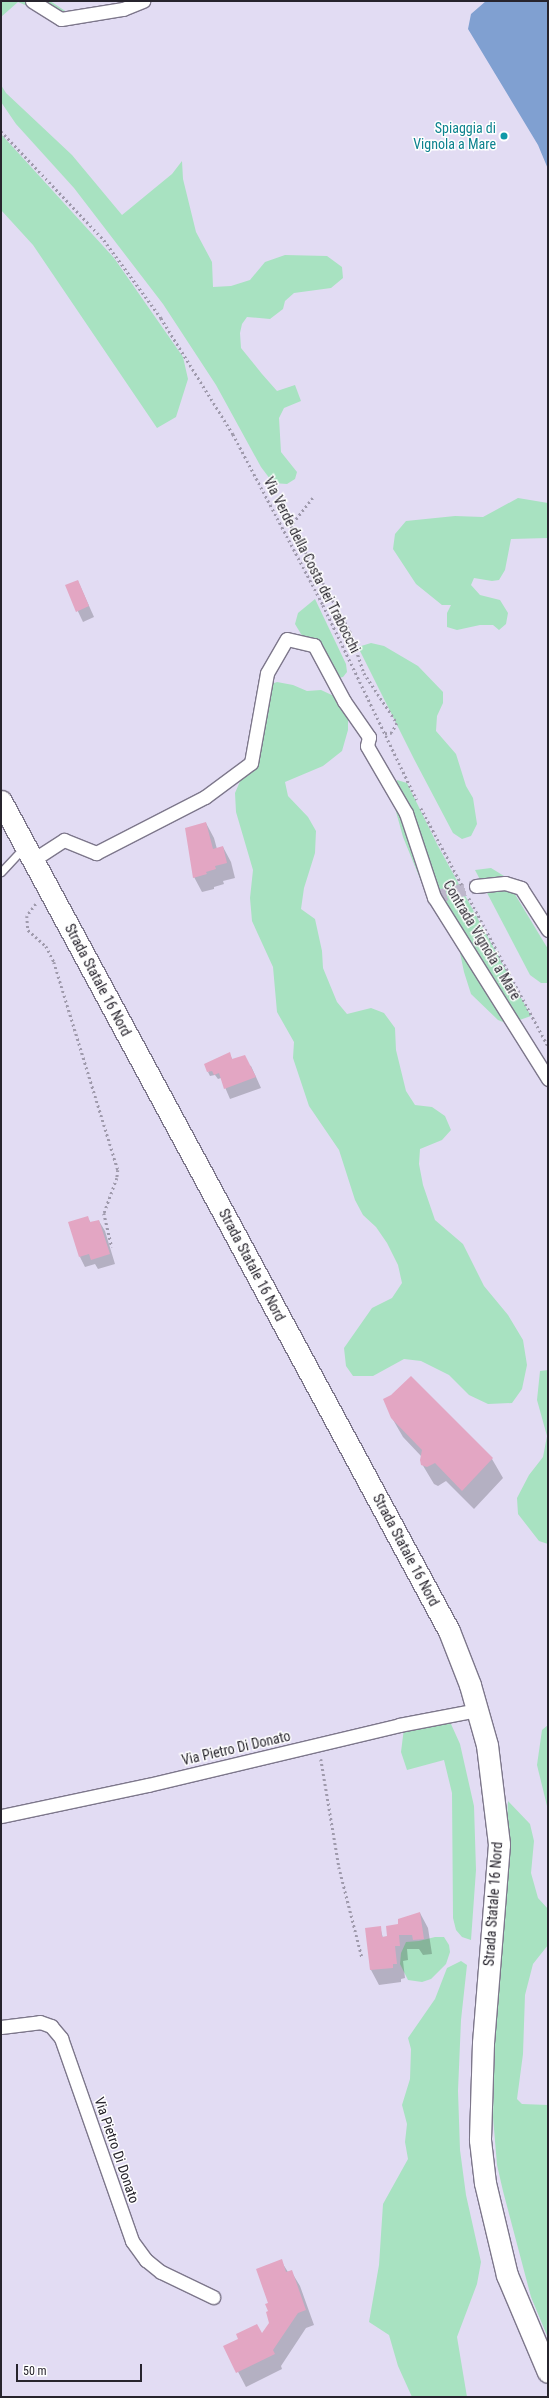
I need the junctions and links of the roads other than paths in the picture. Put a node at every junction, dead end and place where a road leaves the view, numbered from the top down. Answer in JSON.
{"nodes":[{"id":1,"x":32,"y":1,"type":"edge"},
{"id":2,"x":143,"y":1,"type":"edge"},
{"id":3,"x":1,"y":801,"type":"edge"},
{"id":4,"x":29,"y":853,"type":"junction"},
{"id":5,"x":1,"y":872,"type":"edge"},
{"id":6,"x":476,"y":886,"type":"tunnel mouth"},
{"id":7,"x":548,"y":930,"type":"edge"},
{"id":8,"x":548,"y":1079,"type":"edge"},
{"id":9,"x":477,"y":1710,"type":"junction"},
{"id":10,"x":1,"y":1816,"type":"edge"},
{"id":11,"x":1,"y":2027,"type":"edge"},
{"id":12,"x":213,"y":2297,"type":"dead end"},
{"id":13,"x":548,"y":2372,"type":"edge"}],
"edges":[{"from":1,"to":2,"type":"street"},
{"from":3,"to":4,"type":"main road","name":"Strada Statale 16 Nord"},
{"from":4,"to":5,"type":"lane"},
{"from":4,"to":8,"type":"street","name":"Contrada Vignola a Mare"},
{"from":4,"to":9,"type":"main road","name":"Strada Statale 16 Nord"},
{"from":6,"to":7,"type":"street","name":"Contrada Vignola a Mare"},
{"from":9,"to":10,"type":"street","name":"Via Pietro Di Donato"},
{"from":9,"to":13,"type":"main road","name":"Strada Statale 16 Nord"},
{"from":11,"to":12,"type":"street","name":"Via Pietro Di Donato"}]}
